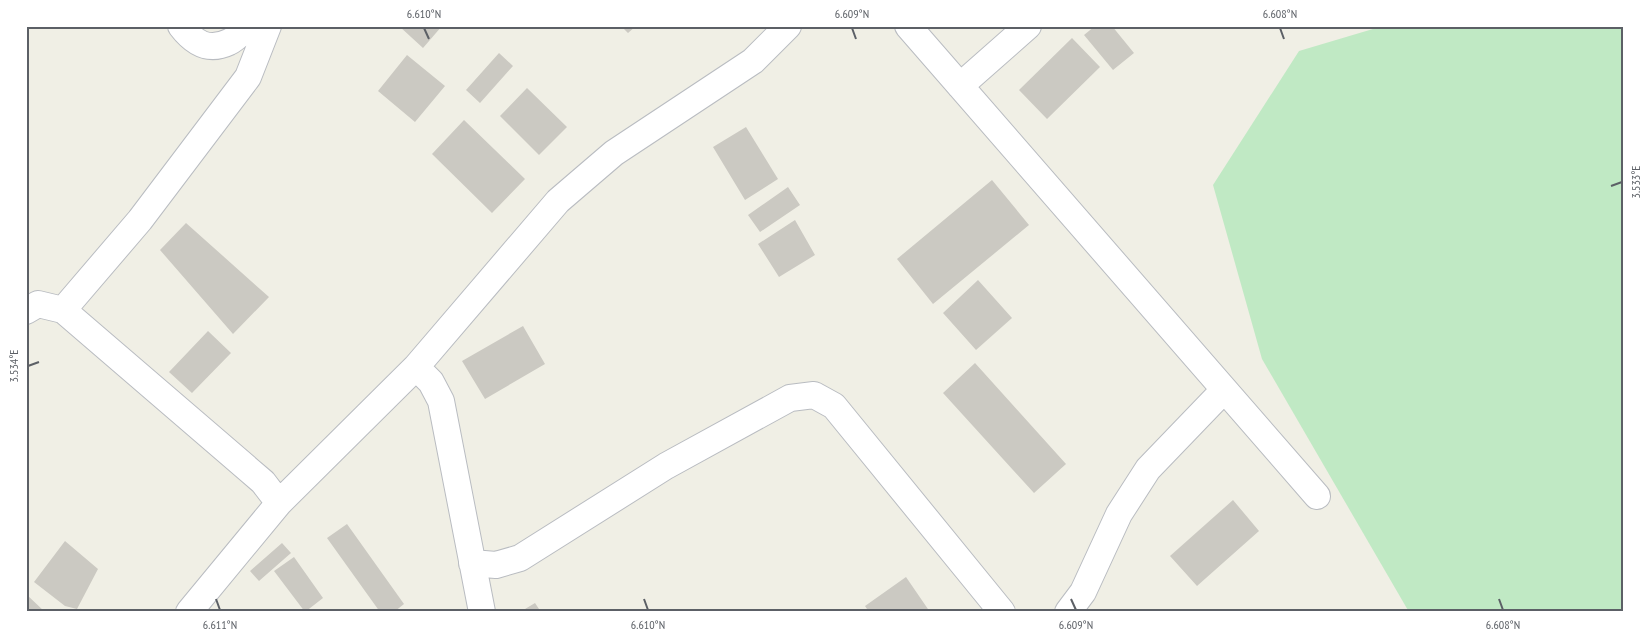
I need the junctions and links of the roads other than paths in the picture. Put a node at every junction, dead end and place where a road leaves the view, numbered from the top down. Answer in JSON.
{"nodes":[{"id":1,"x":181,"y":26,"type":"edge"},
{"id":2,"x":248,"y":26,"type":"edge"},
{"id":3,"x":268,"y":26,"type":"edge"},
{"id":4,"x":788,"y":26,"type":"edge"},
{"id":5,"x":908,"y":26,"type":"edge"},
{"id":6,"x":1028,"y":26,"type":"edge"},
{"id":7,"x":960,"y":86,"type":"junction"},
{"id":8,"x":63,"y":310,"type":"junction"},
{"id":9,"x":26,"y":311,"type":"edge"},
{"id":10,"x":416,"y":367,"type":"junction"},
{"id":11,"x":1224,"y":390,"type":"junction"},
{"id":12,"x":1316,"y":496,"type":"dead end"},
{"id":13,"x":279,"y":503,"type":"junction"},
{"id":14,"x":472,"y":563,"type":"junction"},
{"id":15,"x":189,"y":612,"type":"edge"},
{"id":16,"x":482,"y":612,"type":"edge"},
{"id":17,"x":1002,"y":612,"type":"edge"},
{"id":18,"x":1068,"y":612,"type":"edge"}],
"edges":[{"from":1,"to":2,"type":"street"},
{"from":3,"to":8,"type":"street"},
{"from":4,"to":10,"type":"street"},
{"from":5,"to":7,"type":"street"},
{"from":6,"to":7,"type":"street"},
{"from":7,"to":11,"type":"street"},
{"from":8,"to":9,"type":"street"},
{"from":8,"to":13,"type":"street"},
{"from":10,"to":13,"type":"street"},
{"from":10,"to":14,"type":"street"},
{"from":11,"to":12,"type":"street"},
{"from":11,"to":18,"type":"street"},
{"from":13,"to":15,"type":"street"},
{"from":14,"to":16,"type":"street"},
{"from":14,"to":17,"type":"street"}]}
